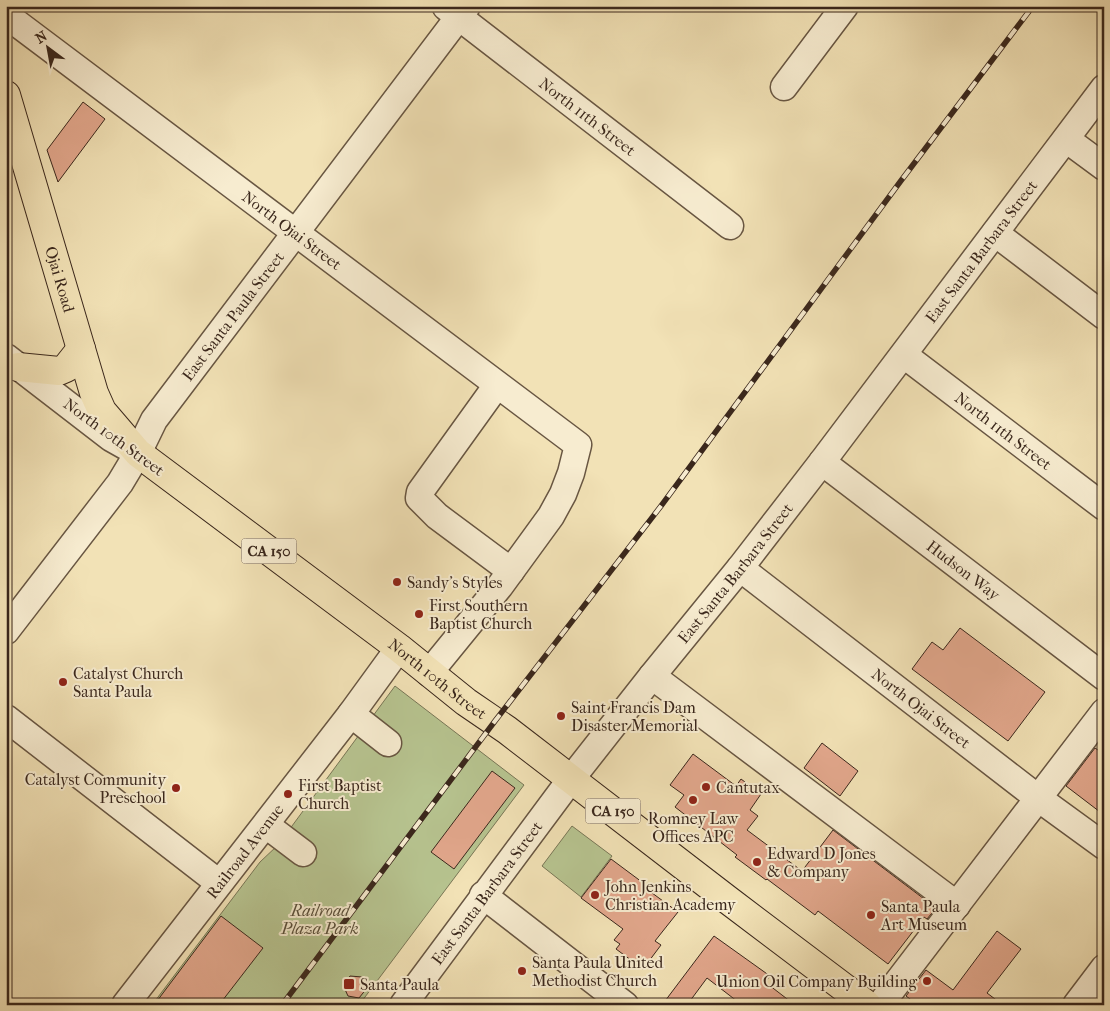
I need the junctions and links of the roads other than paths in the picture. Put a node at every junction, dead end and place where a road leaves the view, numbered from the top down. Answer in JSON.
{"nodes":[{"id":1,"x":845,"y":6,"type":"edge"},
{"id":2,"x":457,"y":10,"type":"edge"},
{"id":3,"x":6,"y":15,"type":"edge"},
{"id":4,"x":784,"y":87,"type":"dead end"},
{"id":5,"x":1104,"y":88,"type":"edge"},
{"id":6,"x":6,"y":95,"type":"edge"},
{"id":7,"x":1066,"y":139,"type":"junction"},
{"id":8,"x":1104,"y":167,"type":"edge"},
{"id":9,"x":730,"y":226,"type":"dead end"},
{"id":10,"x":295,"y":233,"type":"junction"},
{"id":11,"x":995,"y":233,"type":"junction"},
{"id":12,"x":1104,"y":316,"type":"edge"},
{"id":13,"x":81,"y":349,"type":"junction"},
{"id":14,"x":904,"y":355,"type":"junction"},
{"id":15,"x":12,"y":362,"type":"edge"},
{"id":16,"x":497,"y":385,"type":"junction"},
{"id":17,"x":138,"y":453,"type":"junction"},
{"id":18,"x":822,"y":462,"type":"junction"},
{"id":19,"x":1104,"y":507,"type":"edge"},
{"id":20,"x":740,"y":568,"type":"junction"},
{"id":21,"x":511,"y":571,"type":"junction"},
{"id":22,"x":6,"y":631,"type":"edge"},
{"id":23,"x":399,"y":648,"type":"junction"},
{"id":24,"x":429,"y":673,"type":"junction"},
{"id":25,"x":652,"y":676,"type":"junction"},
{"id":26,"x":1104,"y":677,"type":"edge"},
{"id":27,"x":1104,"y":712,"type":"edge"},
{"id":28,"x":351,"y":714,"type":"junction"},
{"id":29,"x":6,"y":718,"type":"edge"},
{"id":30,"x":388,"y":743,"type":"dead end"},
{"id":31,"x":571,"y":778,"type":"junction"},
{"id":32,"x":1038,"y":798,"type":"junction"},
{"id":33,"x":266,"y":825,"type":"junction"},
{"id":34,"x":1104,"y":846,"type":"edge"},
{"id":35,"x":303,"y":854,"type":"dead end"},
{"id":36,"x":219,"y":883,"type":"junction"},
{"id":37,"x":483,"y":895,"type":"junction"},
{"id":38,"x":957,"y":906,"type":"junction"},
{"id":39,"x":1104,"y":968,"type":"edge"},
{"id":40,"x":125,"y":1005,"type":"edge"},
{"id":41,"x":403,"y":1005,"type":"edge"},
{"id":42,"x":625,"y":1005,"type":"edge"},
{"id":43,"x":867,"y":1005,"type":"edge"},
{"id":44,"x":880,"y":1005,"type":"edge"},
{"id":45,"x":1076,"y":1005,"type":"edge"}],
"edges":[{"from":1,"to":4,"type":"street"},
{"from":2,"to":9,"type":"street","name":"North 11th Street"},
{"from":2,"to":10,"type":"street","name":"East Santa Paula Street"},
{"from":3,"to":10,"type":"street","name":"North Ojai Street"},
{"from":5,"to":7,"type":"street","name":"East Santa Barbara Street"},
{"from":6,"to":13,"type":"main road","name":"Ojai Road","number":"CA 150"},
{"from":7,"to":8,"type":"street"},
{"from":7,"to":11,"type":"street","name":"East Santa Barbara Street"},
{"from":10,"to":16,"type":"street","name":"North Ojai Street"},
{"from":10,"to":17,"type":"street","name":"East Santa Paula Street"},
{"from":11,"to":12,"type":"street"},
{"from":11,"to":14,"type":"street","name":"East Santa Barbara Street"},
{"from":13,"to":15,"type":"main road"},
{"from":13,"to":17,"type":"main road","name":"Ojai Road","number":"CA 150"},
{"from":14,"to":18,"type":"street","name":"East Santa Barbara Street"},
{"from":14,"to":19,"type":"street","name":"North 11th Street"},
{"from":15,"to":17,"type":"street","name":"North 10th Street"},
{"from":16,"to":21,"type":"street","name":"North Ojai Street"},
{"from":16,"to":21,"type":"street"},
{"from":17,"to":22,"type":"street","name":"East Santa Paula Street"},
{"from":17,"to":23,"type":"main road","name":"North 10th Street","number":"CA 150"},
{"from":18,"to":20,"type":"street","name":"East Santa Barbara Street"},
{"from":18,"to":26,"type":"street","name":"Hudson Way"},
{"from":20,"to":25,"type":"street","name":"East Santa Barbara Street"},
{"from":20,"to":32,"type":"street","name":"North Ojai Street"},
{"from":21,"to":24,"type":"street"},
{"from":23,"to":24,"type":"main road","name":"North 10th Street","number":"CA 150"},
{"from":23,"to":28,"type":"street","name":"Railroad Avenue"},
{"from":24,"to":31,"type":"main road","name":"North 10th Street","number":"CA 150"},
{"from":25,"to":31,"type":"street","name":"East Santa Barbara Street"},
{"from":25,"to":38,"type":"street"},
{"from":27,"to":32,"type":"street"},
{"from":28,"to":30,"type":"street"},
{"from":28,"to":33,"type":"street","name":"Railroad Avenue"},
{"from":29,"to":36,"type":"street"},
{"from":31,"to":37,"type":"street","name":"East Santa Barbara Street"},
{"from":31,"to":43,"type":"main road","name":"North 10th Street","number":"CA 150"},
{"from":32,"to":34,"type":"street","name":"North Ojai Street"},
{"from":32,"to":38,"type":"street"},
{"from":33,"to":35,"type":"street"},
{"from":33,"to":36,"type":"street","name":"Railroad Avenue"},
{"from":36,"to":40,"type":"street","name":"Railroad Avenue"},
{"from":37,"to":41,"type":"street","name":"East Santa Barbara Street"},
{"from":37,"to":42,"type":"street"},
{"from":38,"to":44,"type":"street"},
{"from":39,"to":45,"type":"street"}]}
